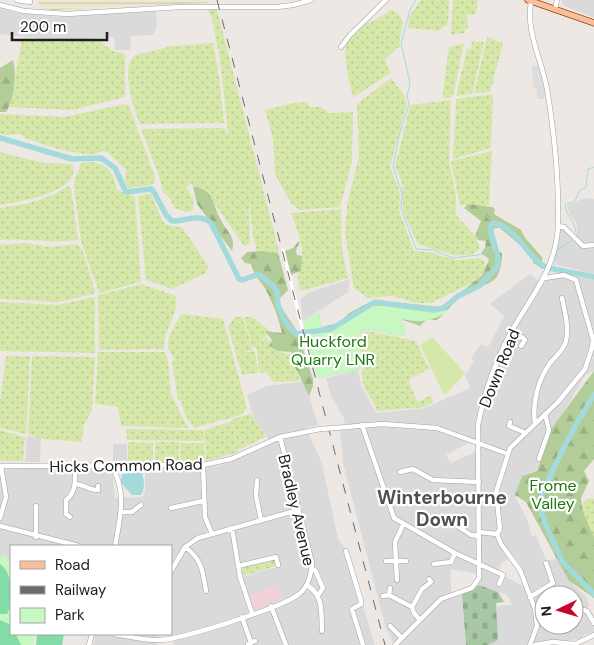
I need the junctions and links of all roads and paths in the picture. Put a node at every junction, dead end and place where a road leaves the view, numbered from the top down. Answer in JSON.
{"nodes":[{"id":1,"x":18,"y":0,"type":"edge"},
{"id":2,"x":311,"y":0,"type":"edge"},
{"id":3,"x":386,"y":0,"type":"edge"},
{"id":4,"x":529,"y":0,"type":"edge"},
{"id":5,"x":557,"y":0,"type":"edge"},
{"id":6,"x":30,"y":2,"type":"dead end"},
{"id":7,"x":0,"y":6,"type":"edge"},
{"id":8,"x":555,"y":9,"type":"junction"},
{"id":9,"x":594,"y":23,"type":"edge"},
{"id":10,"x":340,"y":47,"type":"dead end"},
{"id":11,"x":558,"y":226,"type":"junction"},
{"id":12,"x":594,"y":245,"type":"edge"},
{"id":13,"x":545,"y":277,"type":"junction"},
{"id":14,"x":561,"y":301,"type":"dead end"},
{"id":15,"x":507,"y":340,"type":"junction"},
{"id":16,"x":521,"y":346,"type":"dead end"},
{"id":17,"x":545,"y":414,"type":"junction"},
{"id":18,"x":510,"y":422,"type":"dead end"},
{"id":19,"x":535,"y":423,"type":"junction"},
{"id":20,"x":362,"y":425,"type":"junction"},
{"id":21,"x":526,"y":433,"type":"junction"},
{"id":22,"x":280,"y":437,"type":"junction"},
{"id":23,"x":478,"y":444,"type":"junction"},
{"id":24,"x":508,"y":454,"type":"junction"},
{"id":25,"x":539,"y":459,"type":"dead end"},
{"id":26,"x":203,"y":465,"type":"junction"},
{"id":27,"x":0,"y":466,"type":"edge"},
{"id":28,"x":75,"y":466,"type":"junction"},
{"id":29,"x":123,"y":466,"type":"junction"},
{"id":30,"x":112,"y":467,"type":"junction"},
{"id":31,"x":400,"y":472,"type":"dead end"},
{"id":32,"x":117,"y":477,"type":"junction"},
{"id":33,"x":479,"y":482,"type":"junction"},
{"id":34,"x":258,"y":483,"type":"dead end"},
{"id":35,"x":76,"y":484,"type":"junction"},
{"id":36,"x":98,"y":486,"type":"dead end"},
{"id":37,"x":479,"y":499,"type":"junction"},
{"id":38,"x":495,"y":499,"type":"junction"},
{"id":39,"x":203,"y":501,"type":"junction"},
{"id":40,"x":141,"y":505,"type":"dead end"},
{"id":41,"x":36,"y":506,"type":"dead end"},
{"id":42,"x":171,"y":508,"type":"dead end"},
{"id":43,"x":298,"y":510,"type":"junction"},
{"id":44,"x":121,"y":512,"type":"junction"},
{"id":45,"x":70,"y":517,"type":"dead end"},
{"id":46,"x":0,"y":518,"type":"edge"},
{"id":47,"x":261,"y":520,"type":"junction"},
{"id":48,"x":403,"y":525,"type":"junction"},
{"id":49,"x":0,"y":526,"type":"edge"},
{"id":50,"x":459,"y":527,"type":"dead end"},
{"id":51,"x":232,"y":528,"type":"junction"},
{"id":52,"x":212,"y":534,"type":"junction"},
{"id":53,"x":479,"y":534,"type":"junction"},
{"id":54,"x":497,"y":534,"type":"junction"},
{"id":55,"x":36,"y":537,"type":"junction"},
{"id":56,"x":69,"y":545,"type":"edge"},
{"id":57,"x":115,"y":545,"type":"edge"},
{"id":58,"x":184,"y":548,"type":"junction"},
{"id":59,"x":346,"y":551,"type":"dead end"},
{"id":60,"x":455,"y":553,"type":"junction"},
{"id":61,"x":386,"y":561,"type":"dead end"},
{"id":62,"x":396,"y":561,"type":"junction"},
{"id":63,"x":406,"y":561,"type":"dead end"},
{"id":64,"x":479,"y":563,"type":"junction"},
{"id":65,"x":546,"y":563,"type":"dead end"},
{"id":66,"x":434,"y":564,"type":"dead end"},
{"id":67,"x":278,"y":565,"type":"dead end"},
{"id":68,"x":238,"y":566,"type":"junction"},
{"id":69,"x":312,"y":568,"type":"junction"},
{"id":70,"x":172,"y":569,"type":"edge"},
{"id":71,"x":429,"y":579,"type":"dead end"},
{"id":72,"x":397,"y":580,"type":"dead end"},
{"id":73,"x":499,"y":584,"type":"dead end"},
{"id":74,"x":307,"y":585,"type":"junction"},
{"id":75,"x":390,"y":588,"type":"dead end"},
{"id":76,"x":206,"y":591,"type":"dead end"},
{"id":77,"x":318,"y":594,"type":"junction"},
{"id":78,"x":389,"y":594,"type":"junction"},
{"id":79,"x":383,"y":596,"type":"dead end"},
{"id":80,"x":530,"y":597,"type":"junction"},
{"id":81,"x":271,"y":606,"type":"junction"},
{"id":82,"x":412,"y":607,"type":"junction"},
{"id":83,"x":584,"y":610,"type":"edge"},
{"id":84,"x":252,"y":613,"type":"junction"},
{"id":85,"x":242,"y":617,"type":"junction"},
{"id":86,"x":420,"y":620,"type":"junction"},
{"id":87,"x":594,"y":623,"type":"edge"},
{"id":88,"x":390,"y":626,"type":"dead end"},
{"id":89,"x":322,"y":631,"type":"dead end"},
{"id":90,"x":120,"y":635,"type":"edge"},
{"id":91,"x":594,"y":635,"type":"edge"},
{"id":92,"x":164,"y":637,"type":"edge"},
{"id":93,"x":172,"y":638,"type":"junction"},
{"id":94,"x":402,"y":638,"type":"junction"},
{"id":95,"x":158,"y":642,"type":"edge"},
{"id":96,"x":251,"y":643,"type":"edge"},
{"id":97,"x":171,"y":645,"type":"edge"},
{"id":98,"x":286,"y":645,"type":"edge"},
{"id":99,"x":363,"y":645,"type":"edge"},
{"id":100,"x":394,"y":645,"type":"edge"},
{"id":101,"x":530,"y":645,"type":"edge"},
{"id":102,"x":535,"y":645,"type":"edge"}],
"edges":[{"from":1,"to":6,"type":"street"},
{"from":2,"to":7,"type":"street"},
{"from":3,"to":10,"type":"street"},
{"from":4,"to":8,"type":"main road"},
{"from":4,"to":11,"type":"street","name":"Down Road"},
{"from":5,"to":8,"type":"street"},
{"from":8,"to":9,"type":"main road"},
{"from":11,"to":12,"type":"street"},
{"from":11,"to":13,"type":"street","name":"Down Road"},
{"from":13,"to":15,"type":"street","name":"Down Road"},
{"from":13,"to":17,"type":"street"},
{"from":14,"to":19,"type":"street"},
{"from":15,"to":16,"type":"street"},
{"from":15,"to":23,"type":"street","name":"Down Road"},
{"from":17,"to":19,"type":"street"},
{"from":17,"to":25,"type":"street"},
{"from":18,"to":21,"type":"street"},
{"from":19,"to":21,"type":"street"},
{"from":20,"to":22,"type":"street","name":"Hicks Common Road","bridge":true},
{"from":20,"to":23,"type":"street","name":"Hicks Common Road"},
{"from":20,"to":48,"type":"street"},
{"from":21,"to":24,"type":"street"},
{"from":22,"to":26,"type":"street","name":"Hicks Common Road"},
{"from":22,"to":43,"type":"street","name":"Bradley Avenue"},
{"from":23,"to":24,"type":"street","name":"Hicks Common Road"},
{"from":23,"to":33,"type":"street","name":"Down Road"},
{"from":24,"to":38,"type":"street"},
{"from":26,"to":29,"type":"street","name":"Hicks Common Road"},
{"from":26,"to":39,"type":"street"},
{"from":27,"to":28,"type":"street","name":"Hicks Common Road"},
{"from":27,"to":46,"type":"street"},
{"from":28,"to":30,"type":"street","name":"Hicks Common Road"},
{"from":28,"to":35,"type":"street"},
{"from":29,"to":30,"type":"street","name":"Hicks Common Road"},
{"from":29,"to":32,"type":"street"},
{"from":30,"to":32,"type":"street"},
{"from":31,"to":33,"type":"street"},
{"from":32,"to":44,"type":"street"},
{"from":33,"to":37,"type":"street","name":"Down Road"},
{"from":34,"to":47,"type":"street"},
{"from":35,"to":36,"type":"street"},
{"from":35,"to":45,"type":"street"},
{"from":37,"to":38,"type":"street"},
{"from":37,"to":53,"type":"street","name":"Down Road"},
{"from":38,"to":54,"type":"street"},
{"from":39,"to":42,"type":"street"},
{"from":39,"to":52,"type":"street"},
{"from":40,"to":44,"type":"street"},
{"from":41,"to":55,"type":"street"},
{"from":43,"to":47,"type":"street"},
{"from":43,"to":69,"type":"street","name":"Bradley Avenue"},
{"from":44,"to":57,"type":"street"},
{"from":47,"to":51,"type":"street"},
{"from":48,"to":60,"type":"street"},
{"from":48,"to":62,"type":"street"},
{"from":49,"to":55,"type":"street"},
{"from":50,"to":53,"type":"street"},
{"from":51,"to":52,"type":"street"},
{"from":51,"to":68,"type":"street"},
{"from":52,"to":58,"type":"street"},
{"from":53,"to":54,"type":"street"},
{"from":53,"to":64,"type":"street","name":"Down Road"},
{"from":54,"to":80,"type":"street"},
{"from":55,"to":56,"type":"street"},
{"from":58,"to":70,"type":"street"},
{"from":58,"to":76,"type":"street"},
{"from":59,"to":99,"type":"street"},
{"from":60,"to":64,"type":"street"},
{"from":60,"to":66,"type":"street"},
{"from":61,"to":62,"type":"street"},
{"from":62,"to":63,"type":"street"},
{"from":62,"to":72,"type":"street"},
{"from":64,"to":73,"type":"street"},
{"from":64,"to":86,"type":"street","name":"Down Road"},
{"from":65,"to":80,"type":"street"},
{"from":67,"to":68,"type":"street"},
{"from":68,"to":84,"type":"street"},
{"from":69,"to":74,"type":"street","name":"Bradley Avenue"},
{"from":69,"to":77,"type":"street"},
{"from":71,"to":82,"type":"street"},
{"from":74,"to":77,"type":"street"},
{"from":74,"to":81,"type":"street","name":"Bradley Avenue"},
{"from":75,"to":78,"type":"street"},
{"from":77,"to":89,"type":"street"},
{"from":78,"to":79,"type":"street"},
{"from":78,"to":82,"type":"street"},
{"from":80,"to":101,"type":"street"},
{"from":81,"to":84,"type":"street","name":"Bradley Avenue"},
{"from":81,"to":98,"type":"street"},
{"from":82,"to":86,"type":"street"},
{"from":83,"to":87,"type":"street"},
{"from":84,"to":85,"type":"street","name":"Bradley Avenue"},
{"from":85,"to":93,"type":"street","name":"Bradley Avenue"},
{"from":85,"to":96,"type":"street"},
{"from":86,"to":94,"type":"street","name":"Down Road"},
{"from":88,"to":94,"type":"street"},
{"from":90,"to":95,"type":"street","name":"Bradley Avenue"},
{"from":91,"to":102,"type":"street"},
{"from":92,"to":93,"type":"street","name":"Bradley Avenue"},
{"from":92,"to":95,"type":"street","name":"Bradley Avenue"},
{"from":93,"to":97,"type":"street"},
{"from":94,"to":100,"type":"street","name":"Down Road"}]}
